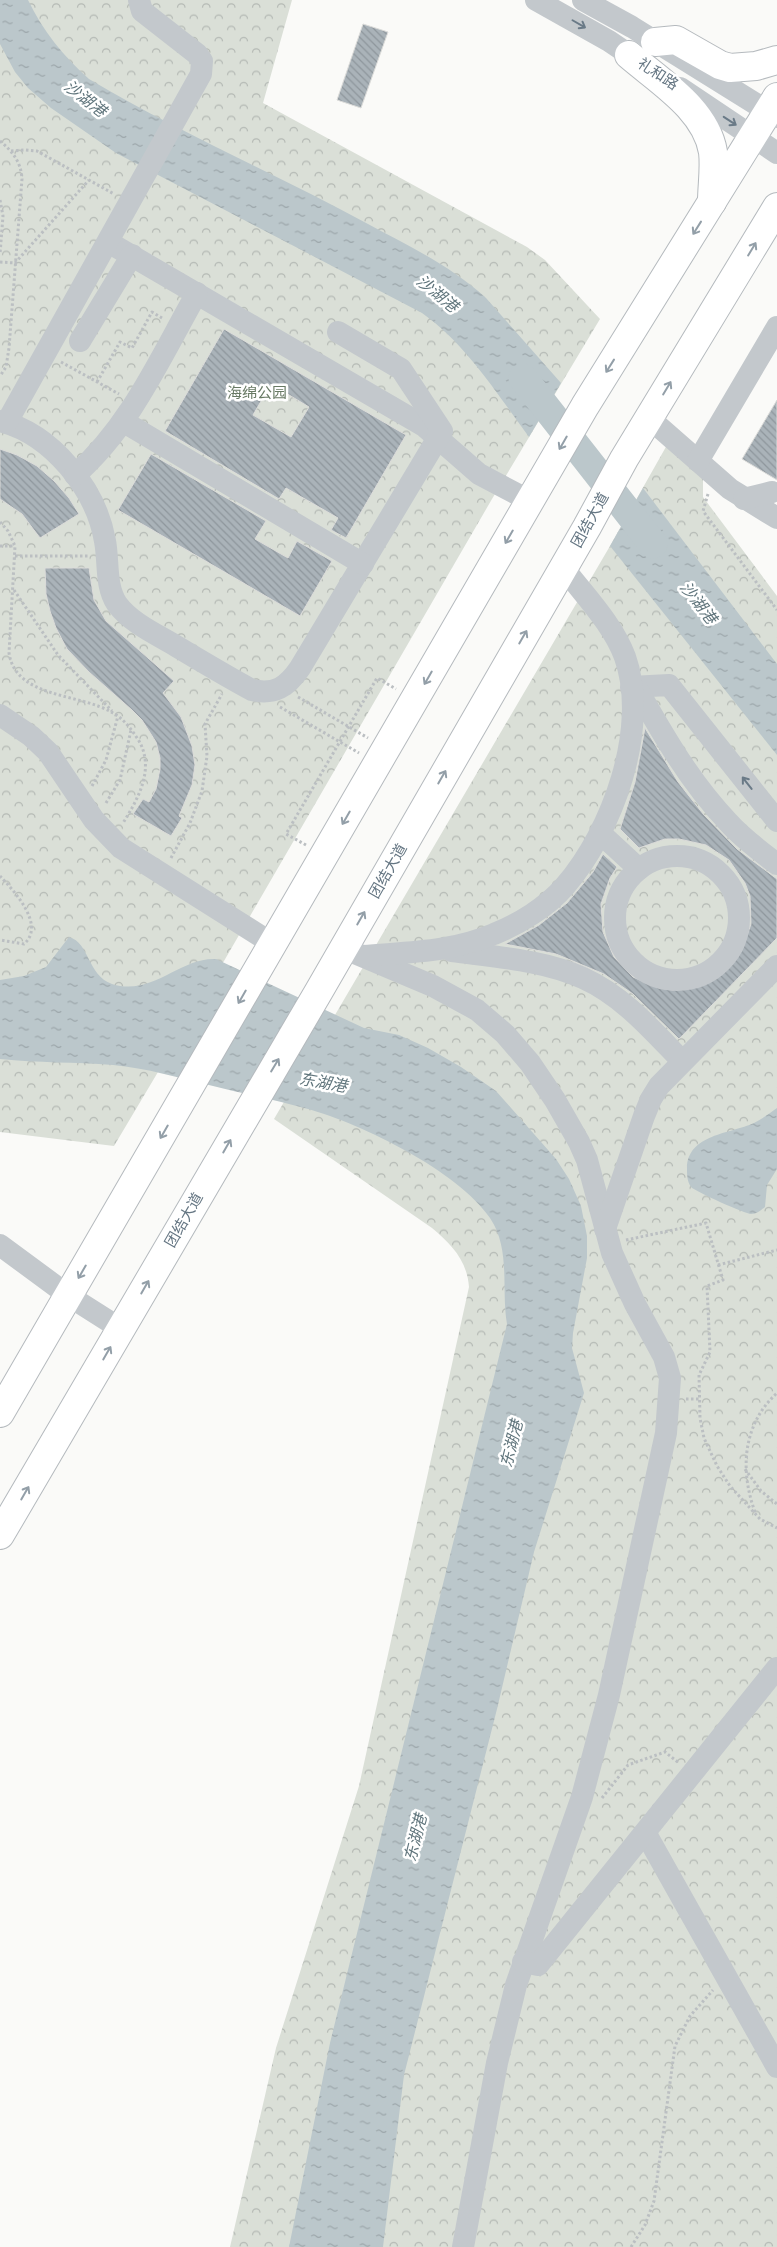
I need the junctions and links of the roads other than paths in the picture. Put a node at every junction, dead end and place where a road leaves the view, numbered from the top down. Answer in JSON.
{"nodes":[{"id":1,"x":139,"y":0,"type":"edge"},
{"id":2,"x":536,"y":0,"type":"edge"},
{"id":3,"x":583,"y":0,"type":"edge"},
{"id":4,"x":655,"y":42,"type":"junction"},
{"id":5,"x":629,"y":54,"type":"junction"},
{"id":6,"x":777,"y":60,"type":"edge"},
{"id":7,"x":774,"y":109,"type":"edge"},
{"id":8,"x":754,"y":137,"type":"junction"},
{"id":9,"x":777,"y":153,"type":"edge"},
{"id":10,"x":711,"y":205,"type":"junction"},
{"id":11,"x":774,"y":220,"type":"edge"},
{"id":12,"x":108,"y":242,"type":"junction"},
{"id":13,"x":132,"y":255,"type":"junction"},
{"id":14,"x":197,"y":293,"type":"junction"},
{"id":15,"x":777,"y":327,"type":"edge"},
{"id":16,"x":338,"y":332,"type":"dead end"},
{"id":17,"x":80,"y":341,"type":"dead end"},
{"id":18,"x":129,"y":413,"type":"junction"},
{"id":19,"x":649,"y":418,"type":"junction"},
{"id":20,"x":3,"y":422,"type":"edge"},
{"id":21,"x":438,"y":438,"type":"junction"},
{"id":22,"x":706,"y":468,"type":"junction"},
{"id":23,"x":75,"y":475,"type":"junction"},
{"id":24,"x":536,"y":490,"type":"junction"},
{"id":25,"x":772,"y":492,"type":"dead end"},
{"id":26,"x":744,"y":499,"type":"junction"},
{"id":27,"x":777,"y":518,"type":"edge"},
{"id":28,"x":363,"y":564,"type":"junction"},
{"id":29,"x":564,"y":567,"type":"junction"},
{"id":30,"x":639,"y":687,"type":"junction"},
{"id":31,"x":0,"y":716,"type":"edge"},
{"id":32,"x":727,"y":783,"type":"dead end"},
{"id":33,"x":777,"y":821,"type":"edge"},
{"id":34,"x":600,"y":832,"type":"junction"},
{"id":35,"x":777,"y":864,"type":"edge"},
{"id":36,"x":639,"y":869,"type":"junction"},
{"id":37,"x":442,"y":949,"type":"junction"},
{"id":38,"x":270,"y":950,"type":"junction"},
{"id":39,"x":352,"y":952,"type":"junction"},
{"id":40,"x":777,"y":966,"type":"edge"},
{"id":41,"x":682,"y":1062,"type":"junction"},
{"id":42,"x":607,"y":1236,"type":"junction"},
{"id":43,"x":0,"y":1245,"type":"edge"},
{"id":44,"x":69,"y":1296,"type":"junction"},
{"id":45,"x":121,"y":1329,"type":"junction"},
{"id":46,"x":0,"y":1413,"type":"edge"},
{"id":47,"x":0,"y":1535,"type":"edge"},
{"id":48,"x":777,"y":1668,"type":"edge"},
{"id":49,"x":646,"y":1834,"type":"junction"},
{"id":50,"x":523,"y":1962,"type":"junction"},
{"id":51,"x":777,"y":2067,"type":"edge"},
{"id":52,"x":464,"y":2247,"type":"edge"}],
"edges":[{"from":1,"to":12,"type":"street"},
{"from":2,"to":5,"type":"street","name":"礼和路","one_way":true},
{"from":3,"to":4,"type":"street","name":"礼和路"},
{"from":4,"to":6,"type":"main road"},
{"from":4,"to":7,"type":"street","name":"礼和路"},
{"from":5,"to":8,"type":"street","name":"礼和路","one_way":true},
{"from":5,"to":10,"type":"main road"},
{"from":7,"to":8,"type":"main road"},
{"from":8,"to":9,"type":"street","name":"礼和路"},
{"from":8,"to":10,"type":"main road"},
{"from":10,"to":24,"type":"main road","one_way":true},
{"from":19,"to":11,"type":"main road","name":"团结大道","one_way":true},
{"from":12,"to":13,"type":"street"},
{"from":12,"to":20,"type":"street"},
{"from":13,"to":14,"type":"street"},
{"from":13,"to":17,"type":"street"},
{"from":14,"to":18,"type":"street"},
{"from":14,"to":21,"type":"street"},
{"from":15,"to":22,"type":"street"},
{"from":16,"to":21,"type":"street"},
{"from":18,"to":23,"type":"street"},
{"from":18,"to":28,"type":"street"},
{"from":19,"to":22,"type":"street"},
{"from":19,"to":29,"type":"main road","name":"团结大道"},
{"from":20,"to":23,"type":"street"},
{"from":21,"to":24,"type":"street"},
{"from":21,"to":28,"type":"street"},
{"from":22,"to":26,"type":"street"},
{"from":23,"to":28,"type":"street"},
{"from":24,"to":38,"type":"main road","one_way":true},
{"from":25,"to":26,"type":"street"},
{"from":26,"to":27,"type":"street"},
{"from":29,"to":30,"type":"street"},
{"from":39,"to":29,"type":"main road","name":"团结大道","one_way":true},
{"from":30,"to":32,"type":"street"},
{"from":33,"to":30,"type":"street","one_way":true},
{"from":30,"to":34,"type":"street"},
{"from":30,"to":35,"type":"street"},
{"from":31,"to":38,"type":"street"},
{"from":34,"to":36,"type":"street"},
{"from":34,"to":37,"type":"street"},
{"from":36,"to":36,"type":"street"},
{"from":37,"to":39,"type":"street"},
{"from":37,"to":41,"type":"street"},
{"from":38,"to":44,"type":"main road","one_way":true},
{"from":39,"to":42,"type":"street"},
{"from":45,"to":39,"type":"main road","name":"团结大道","one_way":true},
{"from":40,"to":41,"type":"street"},
{"from":41,"to":42,"type":"street"},
{"from":42,"to":50,"type":"street"},
{"from":43,"to":44,"type":"street"},
{"from":44,"to":45,"type":"street"},
{"from":44,"to":46,"type":"main road"},
{"from":47,"to":45,"type":"main road","name":"团结大道","one_way":true},
{"from":48,"to":49,"type":"street"},
{"from":49,"to":50,"type":"street"},
{"from":49,"to":51,"type":"street"},
{"from":50,"to":52,"type":"street"}]}
